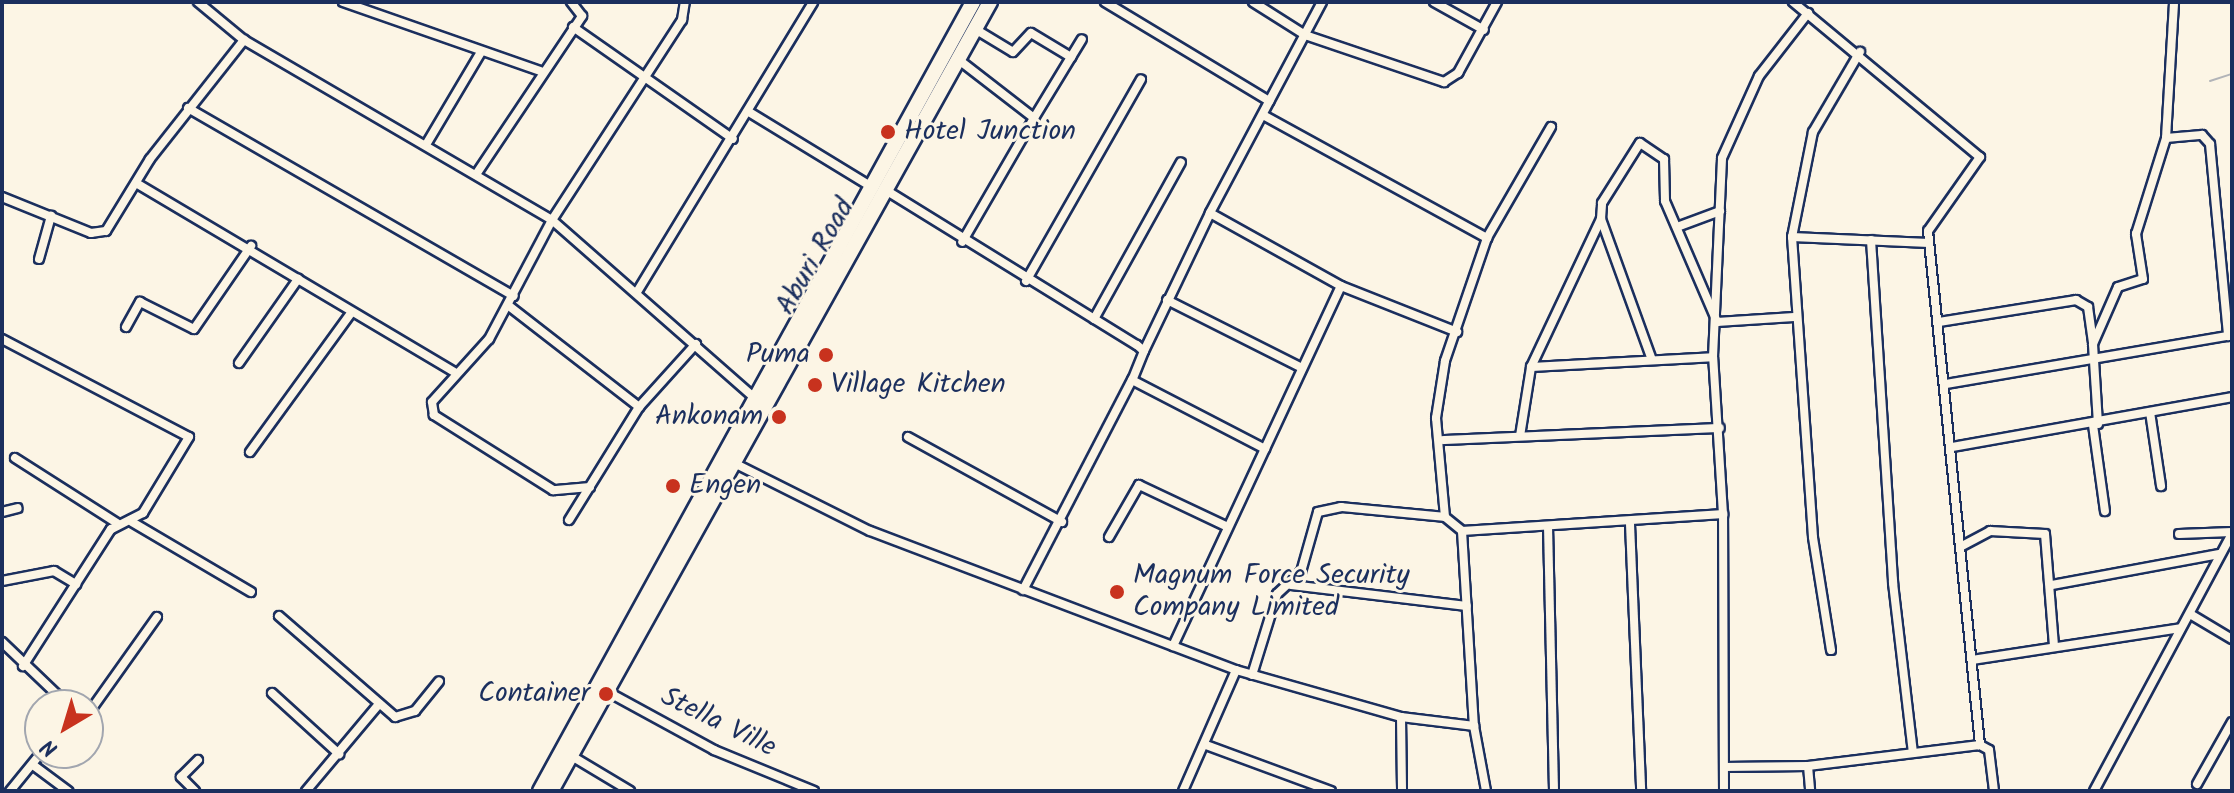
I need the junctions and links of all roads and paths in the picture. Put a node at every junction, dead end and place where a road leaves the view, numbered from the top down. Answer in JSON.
{"nodes":[{"id":1,"x":198,"y":2,"type":"edge"},
{"id":2,"x":215,"y":2,"type":"edge"},
{"id":3,"x":343,"y":2,"type":"edge"},
{"id":4,"x":571,"y":2,"type":"edge"},
{"id":5,"x":685,"y":2,"type":"edge"},
{"id":6,"x":813,"y":2,"type":"edge"},
{"id":7,"x":973,"y":2,"type":"edge"},
{"id":8,"x":990,"y":2,"type":"edge"},
{"id":9,"x":1105,"y":2,"type":"edge"},
{"id":10,"x":1253,"y":2,"type":"edge"},
{"id":11,"x":1322,"y":2,"type":"edge"},
{"id":12,"x":1434,"y":2,"type":"edge"},
{"id":13,"x":1497,"y":2,"type":"edge"},
{"id":14,"x":1793,"y":2,"type":"edge"},
{"id":15,"x":2174,"y":2,"type":"edge"},
{"id":16,"x":209,"y":11,"type":"junction"},
{"id":17,"x":1808,"y":13,"type":"junction"},
{"id":18,"x":573,"y":27,"type":"junction"},
{"id":19,"x":975,"y":29,"type":"junction"},
{"id":20,"x":1484,"y":30,"type":"junction"},
{"id":21,"x":1305,"y":35,"type":"junction"},
{"id":22,"x":1082,"y":39,"type":"dead end"},
{"id":23,"x":244,"y":40,"type":"junction"},
{"id":24,"x":481,"y":52,"type":"junction"},
{"id":25,"x":1860,"y":52,"type":"junction"},
{"id":26,"x":1071,"y":57,"type":"junction"},
{"id":27,"x":959,"y":60,"type":"junction"},
{"id":28,"x":540,"y":71,"type":"junction"},
{"id":29,"x":640,"y":77,"type":"junction"},
{"id":30,"x":1141,"y":79,"type":"dead end"},
{"id":31,"x":1269,"y":101,"type":"junction"},
{"id":32,"x":188,"y":108,"type":"junction"},
{"id":33,"x":749,"y":112,"type":"junction"},
{"id":34,"x":1263,"y":115,"type":"junction"},
{"id":35,"x":1034,"y":118,"type":"junction"},
{"id":36,"x":1551,"y":127,"type":"dead end"},
{"id":37,"x":2166,"y":138,"type":"junction"},
{"id":38,"x":733,"y":139,"type":"junction"},
{"id":39,"x":427,"y":143,"type":"junction"},
{"id":40,"x":1181,"y":162,"type":"dead end"},
{"id":41,"x":477,"y":173,"type":"junction"},
{"id":42,"x":136,"y":183,"type":"junction"},
{"id":43,"x":877,"y":187,"type":"junction"},
{"id":44,"x":2,"y":197,"type":"edge"},
{"id":45,"x":1720,"y":211,"type":"junction"},
{"id":46,"x":1210,"y":213,"type":"junction"},
{"id":47,"x":51,"y":216,"type":"junction"},
{"id":48,"x":1601,"y":219,"type":"junction"},
{"id":49,"x":552,"y":220,"type":"junction"},
{"id":50,"x":1677,"y":227,"type":"junction"},
{"id":51,"x":1792,"y":237,"type":"junction"},
{"id":52,"x":1487,"y":238,"type":"junction"},
{"id":53,"x":1871,"y":240,"type":"junction"},
{"id":54,"x":962,"y":242,"type":"junction"},
{"id":55,"x":1929,"y":243,"type":"junction"},
{"id":56,"x":251,"y":246,"type":"junction"},
{"id":57,"x":39,"y":259,"type":"dead end"},
{"id":58,"x":298,"y":279,"type":"junction"},
{"id":59,"x":1026,"y":281,"type":"junction"},
{"id":60,"x":1341,"y":286,"type":"junction"},
{"id":61,"x":637,"y":292,"type":"junction"},
{"id":62,"x":514,"y":296,"type":"junction"},
{"id":63,"x":1167,"y":300,"type":"junction"},
{"id":64,"x":509,"y":306,"type":"junction"},
{"id":65,"x":351,"y":313,"type":"junction"},
{"id":66,"x":1794,"y":317,"type":"junction"},
{"id":67,"x":1094,"y":319,"type":"junction"},
{"id":68,"x":1717,"y":322,"type":"junction"},
{"id":69,"x":1939,"y":322,"type":"junction"},
{"id":70,"x":126,"y":327,"type":"dead end"},
{"id":71,"x":1457,"y":332,"type":"junction"},
{"id":72,"x":2230,"y":335,"type":"edge"},
{"id":73,"x":5,"y":340,"type":"edge"},
{"id":74,"x":696,"y":344,"type":"junction"},
{"id":75,"x":2093,"y":344,"type":"junction"},
{"id":76,"x":2,"y":351,"type":"edge"},
{"id":77,"x":1144,"y":351,"type":"junction"},
{"id":78,"x":1713,"y":357,"type":"junction"},
{"id":79,"x":2093,"y":359,"type":"junction"},
{"id":80,"x":1652,"y":360,"type":"junction"},
{"id":81,"x":239,"y":363,"type":"dead end"},
{"id":82,"x":1300,"y":367,"type":"junction"},
{"id":83,"x":1531,"y":367,"type":"junction"},
{"id":84,"x":454,"y":372,"type":"junction"},
{"id":85,"x":1132,"y":380,"type":"junction"},
{"id":86,"x":1946,"y":384,"type":"junction"},
{"id":87,"x":752,"y":396,"type":"junction"},
{"id":88,"x":2232,"y":397,"type":"edge"},
{"id":89,"x":639,"y":407,"type":"junction"},
{"id":90,"x":2150,"y":412,"type":"junction"},
{"id":91,"x":2095,"y":424,"type":"junction"},
{"id":92,"x":1720,"y":428,"type":"junction"},
{"id":93,"x":1520,"y":436,"type":"junction"},
{"id":94,"x":908,"y":437,"type":"dead end"},
{"id":95,"x":1443,"y":440,"type":"junction"},
{"id":96,"x":1952,"y":447,"type":"junction"},
{"id":97,"x":1265,"y":449,"type":"junction"},
{"id":98,"x":250,"y":452,"type":"dead end"},
{"id":99,"x":15,"y":458,"type":"dead end"},
{"id":100,"x":725,"y":458,"type":"junction"},
{"id":101,"x":2161,"y":486,"type":"dead end"},
{"id":102,"x":590,"y":487,"type":"junction"},
{"id":103,"x":18,"y":508,"type":"dead end"},
{"id":104,"x":2105,"y":511,"type":"dead end"},
{"id":105,"x":2,"y":512,"type":"edge"},
{"id":106,"x":1723,"y":514,"type":"junction"},
{"id":107,"x":1445,"y":517,"type":"junction"},
{"id":108,"x":569,"y":520,"type":"dead end"},
{"id":109,"x":132,"y":522,"type":"junction"},
{"id":110,"x":1062,"y":522,"type":"junction"},
{"id":111,"x":117,"y":523,"type":"junction"},
{"id":112,"x":1630,"y":524,"type":"junction"},
{"id":113,"x":1548,"y":526,"type":"junction"},
{"id":114,"x":1228,"y":527,"type":"junction"},
{"id":115,"x":1462,"y":531,"type":"junction"},
{"id":116,"x":2232,"y":533,"type":"edge"},
{"id":117,"x":2179,"y":534,"type":"dead end"},
{"id":118,"x":1109,"y":537,"type":"dead end"},
{"id":119,"x":1962,"y":546,"type":"junction"},
{"id":120,"x":2219,"y":554,"type":"junction"},
{"id":121,"x":2,"y":581,"type":"edge"},
{"id":122,"x":76,"y":584,"type":"junction"},
{"id":123,"x":1291,"y":585,"type":"junction"},
{"id":124,"x":2052,"y":585,"type":"junction"},
{"id":125,"x":1023,"y":590,"type":"junction"},
{"id":126,"x":251,"y":592,"type":"dead end"},
{"id":127,"x":1467,"y":606,"type":"junction"},
{"id":128,"x":2190,"y":614,"type":"junction"},
{"id":129,"x":279,"y":616,"type":"dead end"},
{"id":130,"x":157,"y":617,"type":"dead end"},
{"id":131,"x":2181,"y":628,"type":"junction"},
{"id":132,"x":2232,"y":639,"type":"edge"},
{"id":133,"x":2,"y":642,"type":"edge"},
{"id":134,"x":2054,"y":645,"type":"junction"},
{"id":135,"x":1173,"y":646,"type":"junction"},
{"id":136,"x":1831,"y":650,"type":"dead end"},
{"id":137,"x":1972,"y":660,"type":"junction"},
{"id":138,"x":23,"y":666,"type":"junction"},
{"id":139,"x":1236,"y":670,"type":"junction"},
{"id":140,"x":1252,"y":675,"type":"junction"},
{"id":141,"x":439,"y":681,"type":"dead end"},
{"id":142,"x":50,"y":689,"type":"edge"},
{"id":143,"x":606,"y":691,"type":"junction"},
{"id":144,"x":104,"y":692,"type":"edge"},
{"id":145,"x":272,"y":693,"type":"dead end"},
{"id":146,"x":379,"y":704,"type":"junction"},
{"id":147,"x":1401,"y":717,"type":"junction"},
{"id":148,"x":2232,"y":722,"type":"edge"},
{"id":149,"x":1474,"y":726,"type":"junction"},
{"id":150,"x":1206,"y":745,"type":"junction"},
{"id":151,"x":1980,"y":745,"type":"junction"},
{"id":152,"x":1913,"y":753,"type":"junction"},
{"id":153,"x":339,"y":754,"type":"junction"},
{"id":154,"x":570,"y":755,"type":"junction"},
{"id":155,"x":198,"y":760,"type":"dead end"},
{"id":156,"x":1808,"y":766,"type":"junction"},
{"id":157,"x":1724,"y":767,"type":"junction"},
{"id":158,"x":29,"y":769,"type":"edge"},
{"id":159,"x":38,"y":769,"type":"edge"},
{"id":160,"x":789,"y":781,"type":"junction"},
{"id":161,"x":2197,"y":784,"type":"dead end"},
{"id":162,"x":555,"y":788,"type":"edge"},
{"id":163,"x":10,"y":791,"type":"edge"},
{"id":164,"x":68,"y":791,"type":"edge"},
{"id":165,"x":195,"y":791,"type":"edge"},
{"id":166,"x":306,"y":791,"type":"edge"},
{"id":167,"x":540,"y":791,"type":"edge"},
{"id":168,"x":630,"y":791,"type":"edge"},
{"id":169,"x":785,"y":791,"type":"edge"},
{"id":170,"x":814,"y":791,"type":"edge"},
{"id":171,"x":1183,"y":791,"type":"edge"},
{"id":172,"x":1331,"y":791,"type":"edge"},
{"id":173,"x":1402,"y":791,"type":"edge"},
{"id":174,"x":1486,"y":791,"type":"edge"},
{"id":175,"x":1554,"y":791,"type":"edge"},
{"id":176,"x":1641,"y":791,"type":"edge"},
{"id":177,"x":1724,"y":791,"type":"edge"},
{"id":178,"x":1810,"y":791,"type":"edge"},
{"id":179,"x":1994,"y":791,"type":"edge"},
{"id":180,"x":2094,"y":791,"type":"edge"}],
"edges":[{"from":1,"to":16,"type":"street"},
{"from":2,"to":16,"type":"street"},
{"from":3,"to":24,"type":"street"},
{"from":4,"to":18,"type":"street"},
{"from":5,"to":29,"type":"street"},
{"from":6,"to":33,"type":"street"},
{"from":7,"to":43,"type":"highway","name":"Aburi Road"},
{"from":8,"to":19,"type":"highway","name":"Aburi Road"},
{"from":9,"to":31,"type":"street"},
{"from":10,"to":21,"type":"street"},
{"from":11,"to":21,"type":"street"},
{"from":12,"to":20,"type":"street"},
{"from":13,"to":20,"type":"street"},
{"from":14,"to":17,"type":"street"},
{"from":15,"to":37,"type":"street"},
{"from":16,"to":23,"type":"street"},
{"from":17,"to":25,"type":"street"},
{"from":17,"to":45,"type":"street"},
{"from":18,"to":28,"type":"street"},
{"from":18,"to":29,"type":"street"},
{"from":19,"to":26,"type":"street"},
{"from":19,"to":27,"type":"highway","name":"Aburi Road"},
{"from":20,"to":21,"type":"street"},
{"from":21,"to":31,"type":"street"},
{"from":22,"to":26,"type":"street"},
{"from":23,"to":32,"type":"street"},
{"from":23,"to":39,"type":"street"},
{"from":24,"to":28,"type":"street"},
{"from":24,"to":39,"type":"street"},
{"from":25,"to":51,"type":"street"},
{"from":25,"to":55,"type":"street"},
{"from":26,"to":35,"type":"street"},
{"from":27,"to":35,"type":"street"},
{"from":27,"to":43,"type":"highway","name":"Aburi Road"},
{"from":28,"to":41,"type":"street"},
{"from":29,"to":38,"type":"street"},
{"from":29,"to":49,"type":"street"},
{"from":30,"to":59,"type":"street"},
{"from":31,"to":34,"type":"street"},
{"from":32,"to":42,"type":"street"},
{"from":32,"to":62,"type":"street"},
{"from":33,"to":38,"type":"street"},
{"from":33,"to":43,"type":"street"},
{"from":34,"to":46,"type":"street"},
{"from":34,"to":52,"type":"street"},
{"from":35,"to":54,"type":"street"},
{"from":36,"to":52,"type":"street"},
{"from":37,"to":72,"type":"street"},
{"from":37,"to":75,"type":"street"},
{"from":38,"to":61,"type":"street"},
{"from":39,"to":41,"type":"street"},
{"from":40,"to":67,"type":"street"},
{"from":41,"to":49,"type":"street"},
{"from":42,"to":47,"type":"street"},
{"from":42,"to":56,"type":"street"},
{"from":43,"to":54,"type":"street"},
{"from":43,"to":87,"type":"highway","name":"Aburi Road"},
{"from":43,"to":100,"type":"highway","name":"Aburi Road"},
{"from":44,"to":47,"type":"street"},
{"from":45,"to":50,"type":"street"},
{"from":45,"to":68,"type":"street"},
{"from":46,"to":60,"type":"street"},
{"from":46,"to":63,"type":"street"},
{"from":47,"to":57,"type":"street"},
{"from":48,"to":50,"type":"street"},
{"from":48,"to":80,"type":"street"},
{"from":48,"to":83,"type":"street"},
{"from":49,"to":61,"type":"street"},
{"from":49,"to":62,"type":"street"},
{"from":50,"to":68,"type":"street"},
{"from":51,"to":53,"type":"street"},
{"from":51,"to":66,"type":"street"},
{"from":52,"to":71,"type":"street"},
{"from":53,"to":55,"type":"street"},
{"from":53,"to":152,"type":"street"},
{"from":54,"to":59,"type":"street"},
{"from":55,"to":69,"type":"street"},
{"from":56,"to":58,"type":"street"},
{"from":56,"to":70,"type":"street"},
{"from":58,"to":65,"type":"street"},
{"from":58,"to":81,"type":"street"},
{"from":59,"to":67,"type":"street"},
{"from":60,"to":71,"type":"street"},
{"from":60,"to":82,"type":"street"},
{"from":61,"to":74,"type":"street"},
{"from":62,"to":64,"type":"street"},
{"from":63,"to":77,"type":"street"},
{"from":63,"to":82,"type":"street"},
{"from":64,"to":84,"type":"street"},
{"from":64,"to":89,"type":"street"},
{"from":65,"to":84,"type":"street"},
{"from":65,"to":98,"type":"street"},
{"from":66,"to":68,"type":"street"},
{"from":66,"to":136,"type":"street"},
{"from":67,"to":77,"type":"street"},
{"from":68,"to":78,"type":"street"},
{"from":69,"to":75,"type":"street"},
{"from":69,"to":86,"type":"street"},
{"from":71,"to":95,"type":"street"},
{"from":72,"to":79,"type":"street"},
{"from":73,"to":76,"type":"street"},
{"from":73,"to":109,"type":"street"},
{"from":74,"to":87,"type":"street"},
{"from":74,"to":89,"type":"street"},
{"from":75,"to":79,"type":"street"},
{"from":77,"to":85,"type":"street"},
{"from":78,"to":80,"type":"street"},
{"from":78,"to":92,"type":"street"},
{"from":79,"to":86,"type":"street"},
{"from":79,"to":91,"type":"street"},
{"from":80,"to":83,"type":"street"},
{"from":82,"to":97,"type":"street"},
{"from":83,"to":93,"type":"street"},
{"from":84,"to":102,"type":"street"},
{"from":85,"to":97,"type":"street"},
{"from":85,"to":110,"type":"street"},
{"from":86,"to":96,"type":"street"},
{"from":87,"to":100,"type":"highway","name":"Aburi Road"},
{"from":88,"to":90,"type":"street"},
{"from":89,"to":102,"type":"street"},
{"from":90,"to":91,"type":"street"},
{"from":90,"to":101,"type":"street"},
{"from":91,"to":96,"type":"street"},
{"from":91,"to":104,"type":"street"},
{"from":92,"to":93,"type":"street"},
{"from":92,"to":106,"type":"street"},
{"from":93,"to":95,"type":"street"},
{"from":94,"to":110,"type":"street"},
{"from":95,"to":107,"type":"street"},
{"from":96,"to":119,"type":"street"},
{"from":97,"to":114,"type":"street"},
{"from":99,"to":111,"type":"street"},
{"from":100,"to":125,"type":"street"},
{"from":100,"to":143,"type":"highway","name":"Aburi Road"},
{"from":100,"to":167,"type":"highway","name":"Aburi Road"},
{"from":102,"to":108,"type":"street"},
{"from":103,"to":105,"type":"street"},
{"from":106,"to":112,"type":"street"},
{"from":106,"to":157,"type":"street"},
{"from":107,"to":115,"type":"street"},
{"from":107,"to":123,"type":"street"},
{"from":109,"to":111,"type":"street"},
{"from":109,"to":126,"type":"street"},
{"from":110,"to":125,"type":"street"},
{"from":111,"to":122,"type":"street"},
{"from":112,"to":113,"type":"street"},
{"from":112,"to":176,"type":"street"},
{"from":113,"to":115,"type":"street"},
{"from":113,"to":175,"type":"street"},
{"from":114,"to":118,"type":"street"},
{"from":114,"to":135,"type":"street"},
{"from":115,"to":127,"type":"street"},
{"from":116,"to":117,"type":"street"},
{"from":116,"to":120,"type":"street"},
{"from":119,"to":124,"type":"street"},
{"from":119,"to":137,"type":"street"},
{"from":120,"to":124,"type":"street"},
{"from":120,"to":128,"type":"street"},
{"from":121,"to":122,"type":"street"},
{"from":122,"to":138,"type":"street"},
{"from":123,"to":127,"type":"street"},
{"from":123,"to":140,"type":"street"},
{"from":124,"to":134,"type":"street"},
{"from":125,"to":135,"type":"street"},
{"from":127,"to":149,"type":"street"},
{"from":128,"to":131,"type":"street"},
{"from":128,"to":132,"type":"street"},
{"from":129,"to":146,"type":"street"},
{"from":130,"to":144,"type":"street"},
{"from":131,"to":134,"type":"street"},
{"from":131,"to":180,"type":"street"},
{"from":133,"to":138,"type":"street"},
{"from":134,"to":137,"type":"street"},
{"from":135,"to":139,"type":"street"},
{"from":137,"to":151,"type":"street"},
{"from":138,"to":142,"type":"street"},
{"from":139,"to":140,"type":"street"},
{"from":139,"to":150,"type":"street"},
{"from":140,"to":147,"type":"street"},
{"from":141,"to":146,"type":"street"},
{"from":143,"to":154,"type":"highway","name":"Aburi Road"},
{"from":143,"to":160,"type":"street","name":"Stella Ville"},
{"from":145,"to":153,"type":"street"},
{"from":146,"to":153,"type":"street"},
{"from":147,"to":149,"type":"street"},
{"from":147,"to":173,"type":"street"},
{"from":148,"to":161,"type":"street"},
{"from":149,"to":174,"type":"street"},
{"from":150,"to":171,"type":"street"},
{"from":150,"to":172,"type":"street"},
{"from":151,"to":152,"type":"street"},
{"from":151,"to":179,"type":"street"},
{"from":152,"to":156,"type":"street"},
{"from":153,"to":166,"type":"street"},
{"from":154,"to":162,"type":"highway","name":"Aburi Road"},
{"from":154,"to":168,"type":"street"},
{"from":155,"to":165,"type":"street"},
{"from":156,"to":157,"type":"street"},
{"from":156,"to":178,"type":"street"},
{"from":157,"to":177,"type":"street"},
{"from":158,"to":163,"type":"street"},
{"from":159,"to":164,"type":"street"},
{"from":160,"to":169,"type":"street"},
{"from":160,"to":170,"type":"street","name":"Stella Ville"}]}
